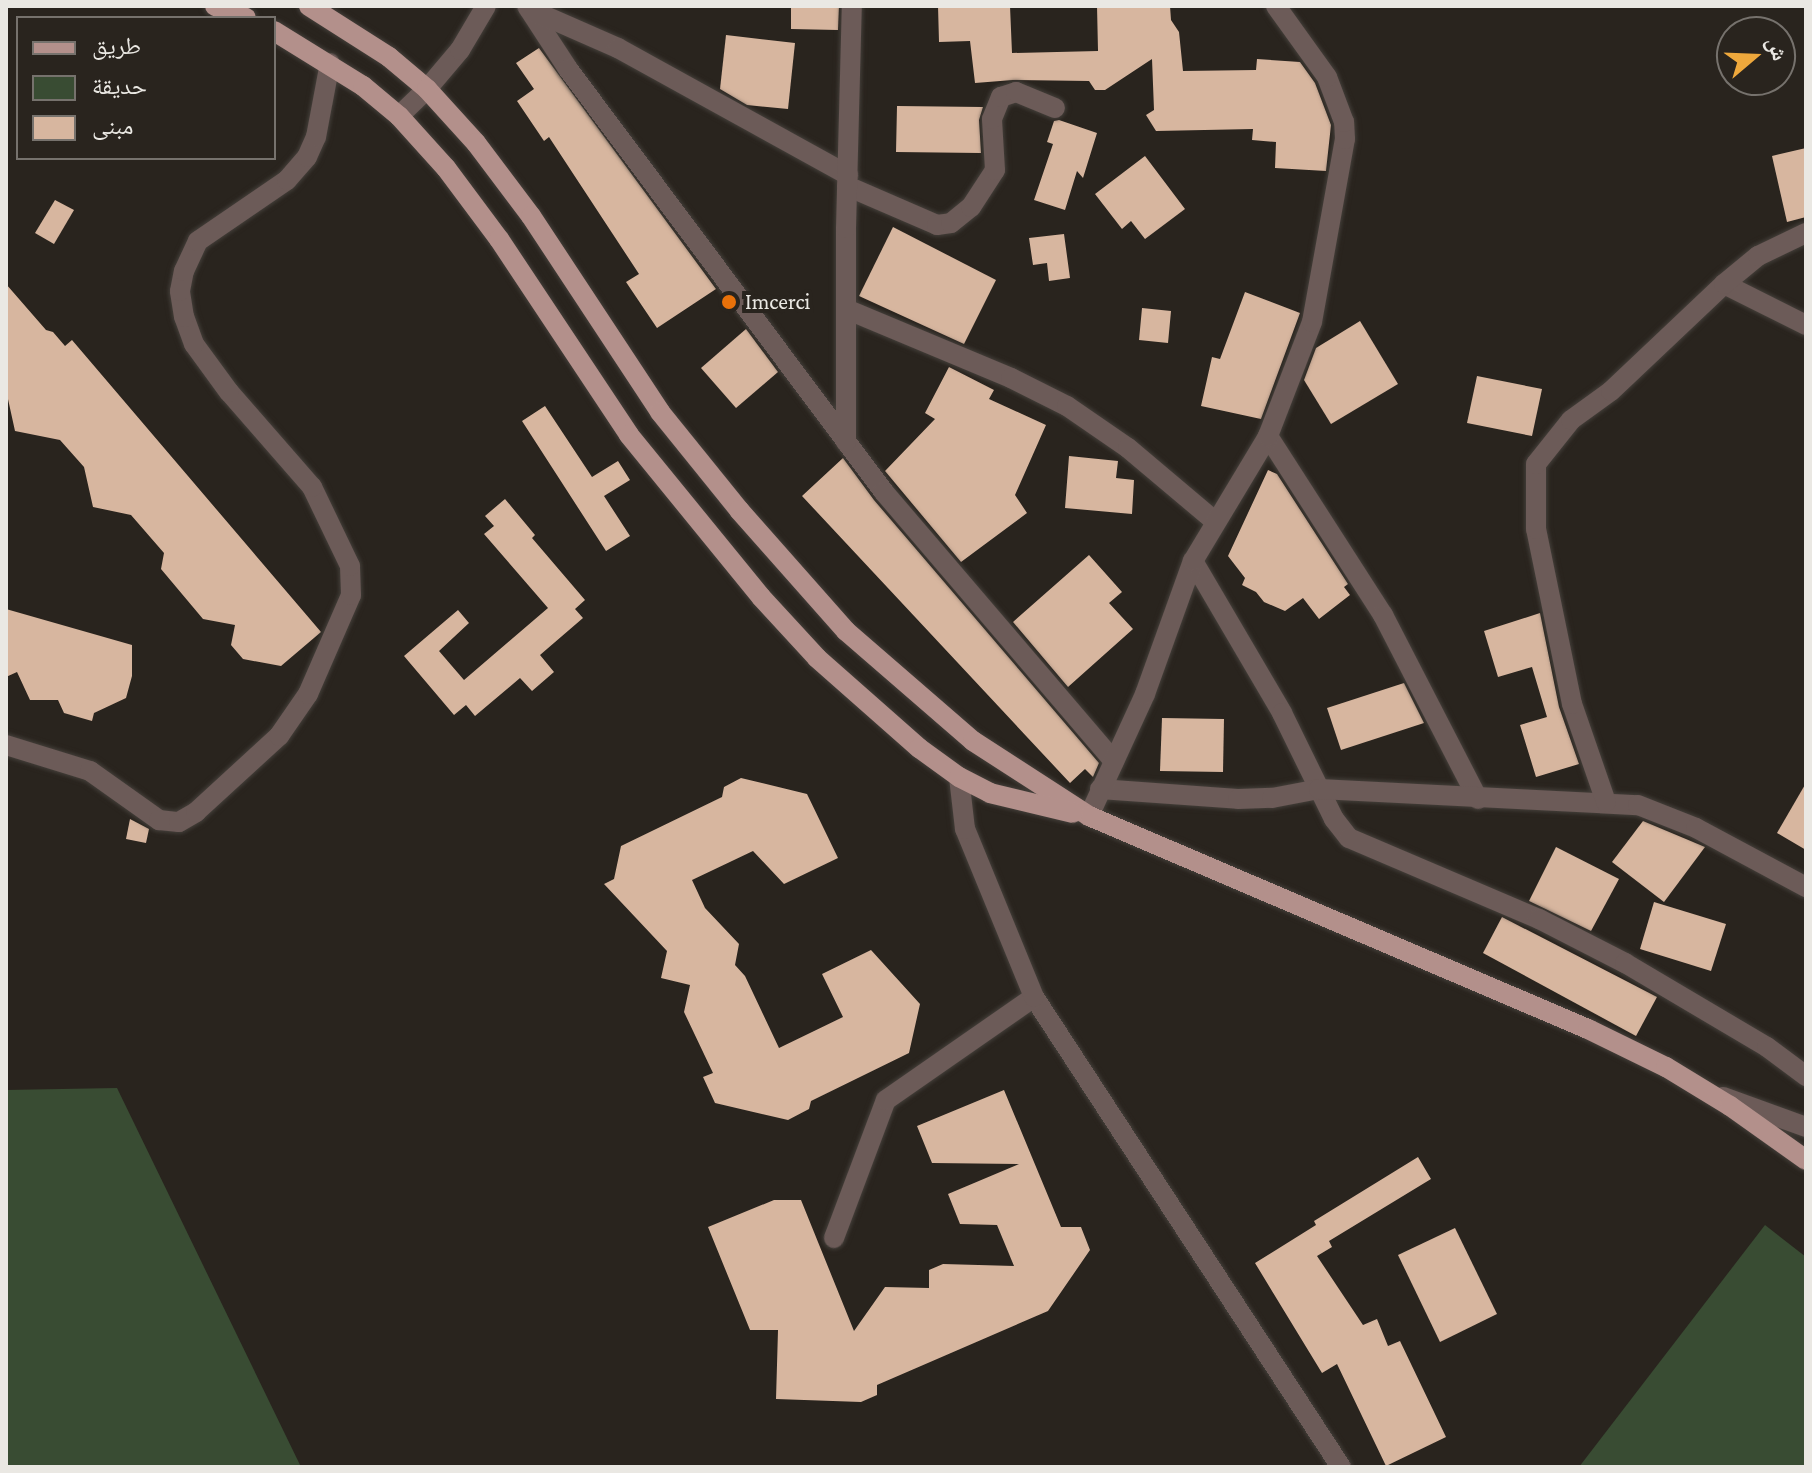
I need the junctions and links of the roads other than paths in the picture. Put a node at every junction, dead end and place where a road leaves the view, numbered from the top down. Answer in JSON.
{"nodes":[{"id":1,"x":215,"y":6,"type":"edge"},
{"id":2,"x":309,"y":6,"type":"edge"},
{"id":3,"x":486,"y":6,"type":"edge"},
{"id":4,"x":852,"y":6,"type":"edge"},
{"id":5,"x":1276,"y":6,"type":"edge"},
{"id":6,"x":528,"y":8,"type":"edge"},
{"id":7,"x":241,"y":16,"type":"edge"},
{"id":8,"x":276,"y":32,"type":"edge"},
{"id":9,"x":330,"y":63,"type":"junction"},
{"id":10,"x":427,"y":89,"type":"junction"},
{"id":11,"x":1055,"y":108,"type":"dead end"},
{"id":12,"x":399,"y":116,"type":"junction"},
{"id":13,"x":847,"y":180,"type":"junction"},
{"id":14,"x":1806,"y":233,"type":"edge"},
{"id":15,"x":1724,"y":284,"type":"junction"},
{"id":16,"x":846,"y":309,"type":"junction"},
{"id":17,"x":1806,"y":325,"type":"edge"},
{"id":18,"x":1268,"y":436,"type":"junction"},
{"id":19,"x":846,"y":442,"type":"junction"},
{"id":20,"x":1216,"y":522,"type":"junction"},
{"id":21,"x":1193,"y":561,"type":"junction"},
{"id":22,"x":6,"y":745,"type":"edge"},
{"id":23,"x":1114,"y":761,"type":"junction"},
{"id":24,"x":959,"y":777,"type":"junction"},
{"id":25,"x":1100,"y":789,"type":"junction"},
{"id":26,"x":1319,"y":789,"type":"junction"},
{"id":27,"x":1478,"y":799,"type":"junction"},
{"id":28,"x":1606,"y":802,"type":"junction"},
{"id":29,"x":1089,"y":816,"type":"junction"},
{"id":30,"x":1806,"y":887,"type":"edge"},
{"id":31,"x":1034,"y":997,"type":"junction"},
{"id":32,"x":1806,"y":1076,"type":"edge"},
{"id":33,"x":1691,"y":1083,"type":"junction"},
{"id":34,"x":1806,"y":1127,"type":"edge"},
{"id":35,"x":1806,"y":1160,"type":"edge"},
{"id":36,"x":834,"y":1238,"type":"dead end"},
{"id":37,"x":1341,"y":1467,"type":"edge"}],
"edges":[{"from":1,"to":7,"type":"main road"},
{"from":2,"to":10,"type":"main road"},
{"from":3,"to":10,"type":"street"},
{"from":4,"to":13,"type":"street"},
{"from":5,"to":18,"type":"street"},
{"from":6,"to":13,"type":"street"},
{"from":6,"to":19,"type":"street"},
{"from":8,"to":9,"type":"main road"},
{"from":9,"to":12,"type":"main road"},
{"from":9,"to":22,"type":"street"},
{"from":10,"to":12,"type":"street"},
{"from":10,"to":29,"type":"main road"},
{"from":11,"to":13,"type":"street"},
{"from":12,"to":24,"type":"main road"},
{"from":13,"to":16,"type":"street"},
{"from":14,"to":15,"type":"street"},
{"from":15,"to":17,"type":"street"},
{"from":15,"to":28,"type":"street"},
{"from":16,"to":19,"type":"street"},
{"from":16,"to":20,"type":"street"},
{"from":18,"to":20,"type":"street"},
{"from":18,"to":27,"type":"street"},
{"from":19,"to":23,"type":"street"},
{"from":20,"to":21,"type":"street"},
{"from":21,"to":23,"type":"street"},
{"from":21,"to":26,"type":"street"},
{"from":23,"to":25,"type":"street"},
{"from":24,"to":29,"type":"main road"},
{"from":24,"to":31,"type":"street"},
{"from":25,"to":26,"type":"street"},
{"from":25,"to":29,"type":"street"},
{"from":26,"to":27,"type":"street"},
{"from":26,"to":32,"type":"street"},
{"from":27,"to":28,"type":"street"},
{"from":28,"to":30,"type":"street"},
{"from":29,"to":33,"type":"main road"},
{"from":31,"to":36,"type":"street"},
{"from":31,"to":37,"type":"street"},
{"from":33,"to":34,"type":"street"},
{"from":33,"to":35,"type":"main road"}]}
